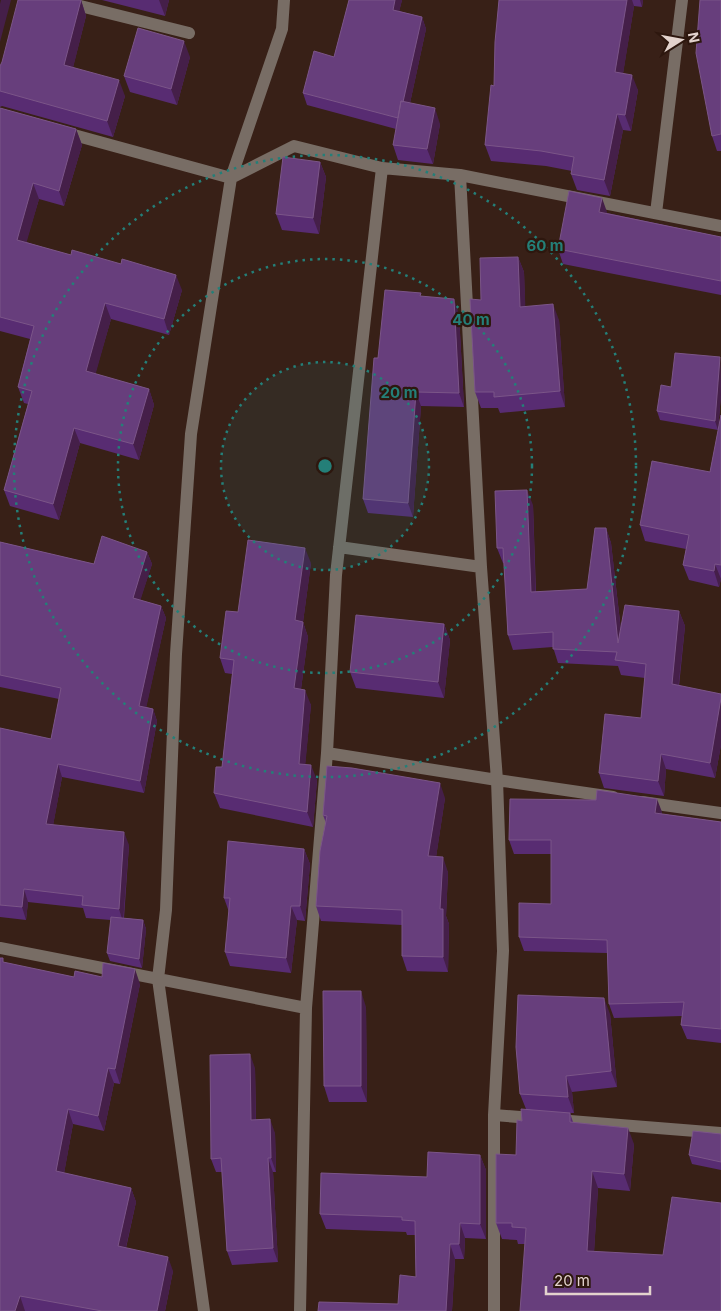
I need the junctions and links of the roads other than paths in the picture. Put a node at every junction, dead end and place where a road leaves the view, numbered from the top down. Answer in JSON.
{"nodes":[{"id":1,"x":56,"y":0,"type":"edge"},
{"id":2,"x":284,"y":0,"type":"edge"},
{"id":3,"x":682,"y":0,"type":"edge"},
{"id":4,"x":189,"y":34,"type":"dead end"},
{"id":5,"x":48,"y":128,"type":"edge"},
{"id":6,"x":382,"y":168,"type":"junction"},
{"id":7,"x":460,"y":175,"type":"junction"},
{"id":8,"x":230,"y":178,"type":"junction"},
{"id":9,"x":656,"y":213,"type":"junction"},
{"id":10,"x":721,"y":226,"type":"edge"},
{"id":11,"x":339,"y":547,"type":"junction"},
{"id":12,"x":481,"y":567,"type":"junction"},
{"id":13,"x":327,"y":754,"type":"junction"},
{"id":14,"x":497,"y":780,"type":"junction"},
{"id":15,"x":721,"y":813,"type":"edge"},
{"id":16,"x":0,"y":948,"type":"edge"},
{"id":17,"x":158,"y":979,"type":"junction"},
{"id":18,"x":306,"y":1008,"type":"junction"},
{"id":19,"x":494,"y":1115,"type":"junction"},
{"id":20,"x":721,"y":1133,"type":"edge"},
{"id":21,"x":204,"y":1311,"type":"edge"},
{"id":22,"x":300,"y":1311,"type":"edge"},
{"id":23,"x":494,"y":1311,"type":"edge"}],
"edges":[{"from":1,"to":4,"type":"street"},
{"from":2,"to":8,"type":"street"},
{"from":3,"to":9,"type":"street"},
{"from":5,"to":8,"type":"street"},
{"from":6,"to":7,"type":"street"},
{"from":6,"to":8,"type":"street"},
{"from":6,"to":11,"type":"street"},
{"from":7,"to":9,"type":"street"},
{"from":7,"to":12,"type":"street"},
{"from":8,"to":17,"type":"street"},
{"from":9,"to":10,"type":"street"},
{"from":11,"to":12,"type":"street"},
{"from":11,"to":13,"type":"street"},
{"from":12,"to":14,"type":"street"},
{"from":13,"to":14,"type":"street"},
{"from":13,"to":18,"type":"street"},
{"from":14,"to":15,"type":"street"},
{"from":14,"to":19,"type":"street"},
{"from":16,"to":17,"type":"street"},
{"from":17,"to":18,"type":"street"},
{"from":17,"to":21,"type":"street"},
{"from":18,"to":22,"type":"street"},
{"from":19,"to":20,"type":"street"},
{"from":19,"to":23,"type":"street"}]}
